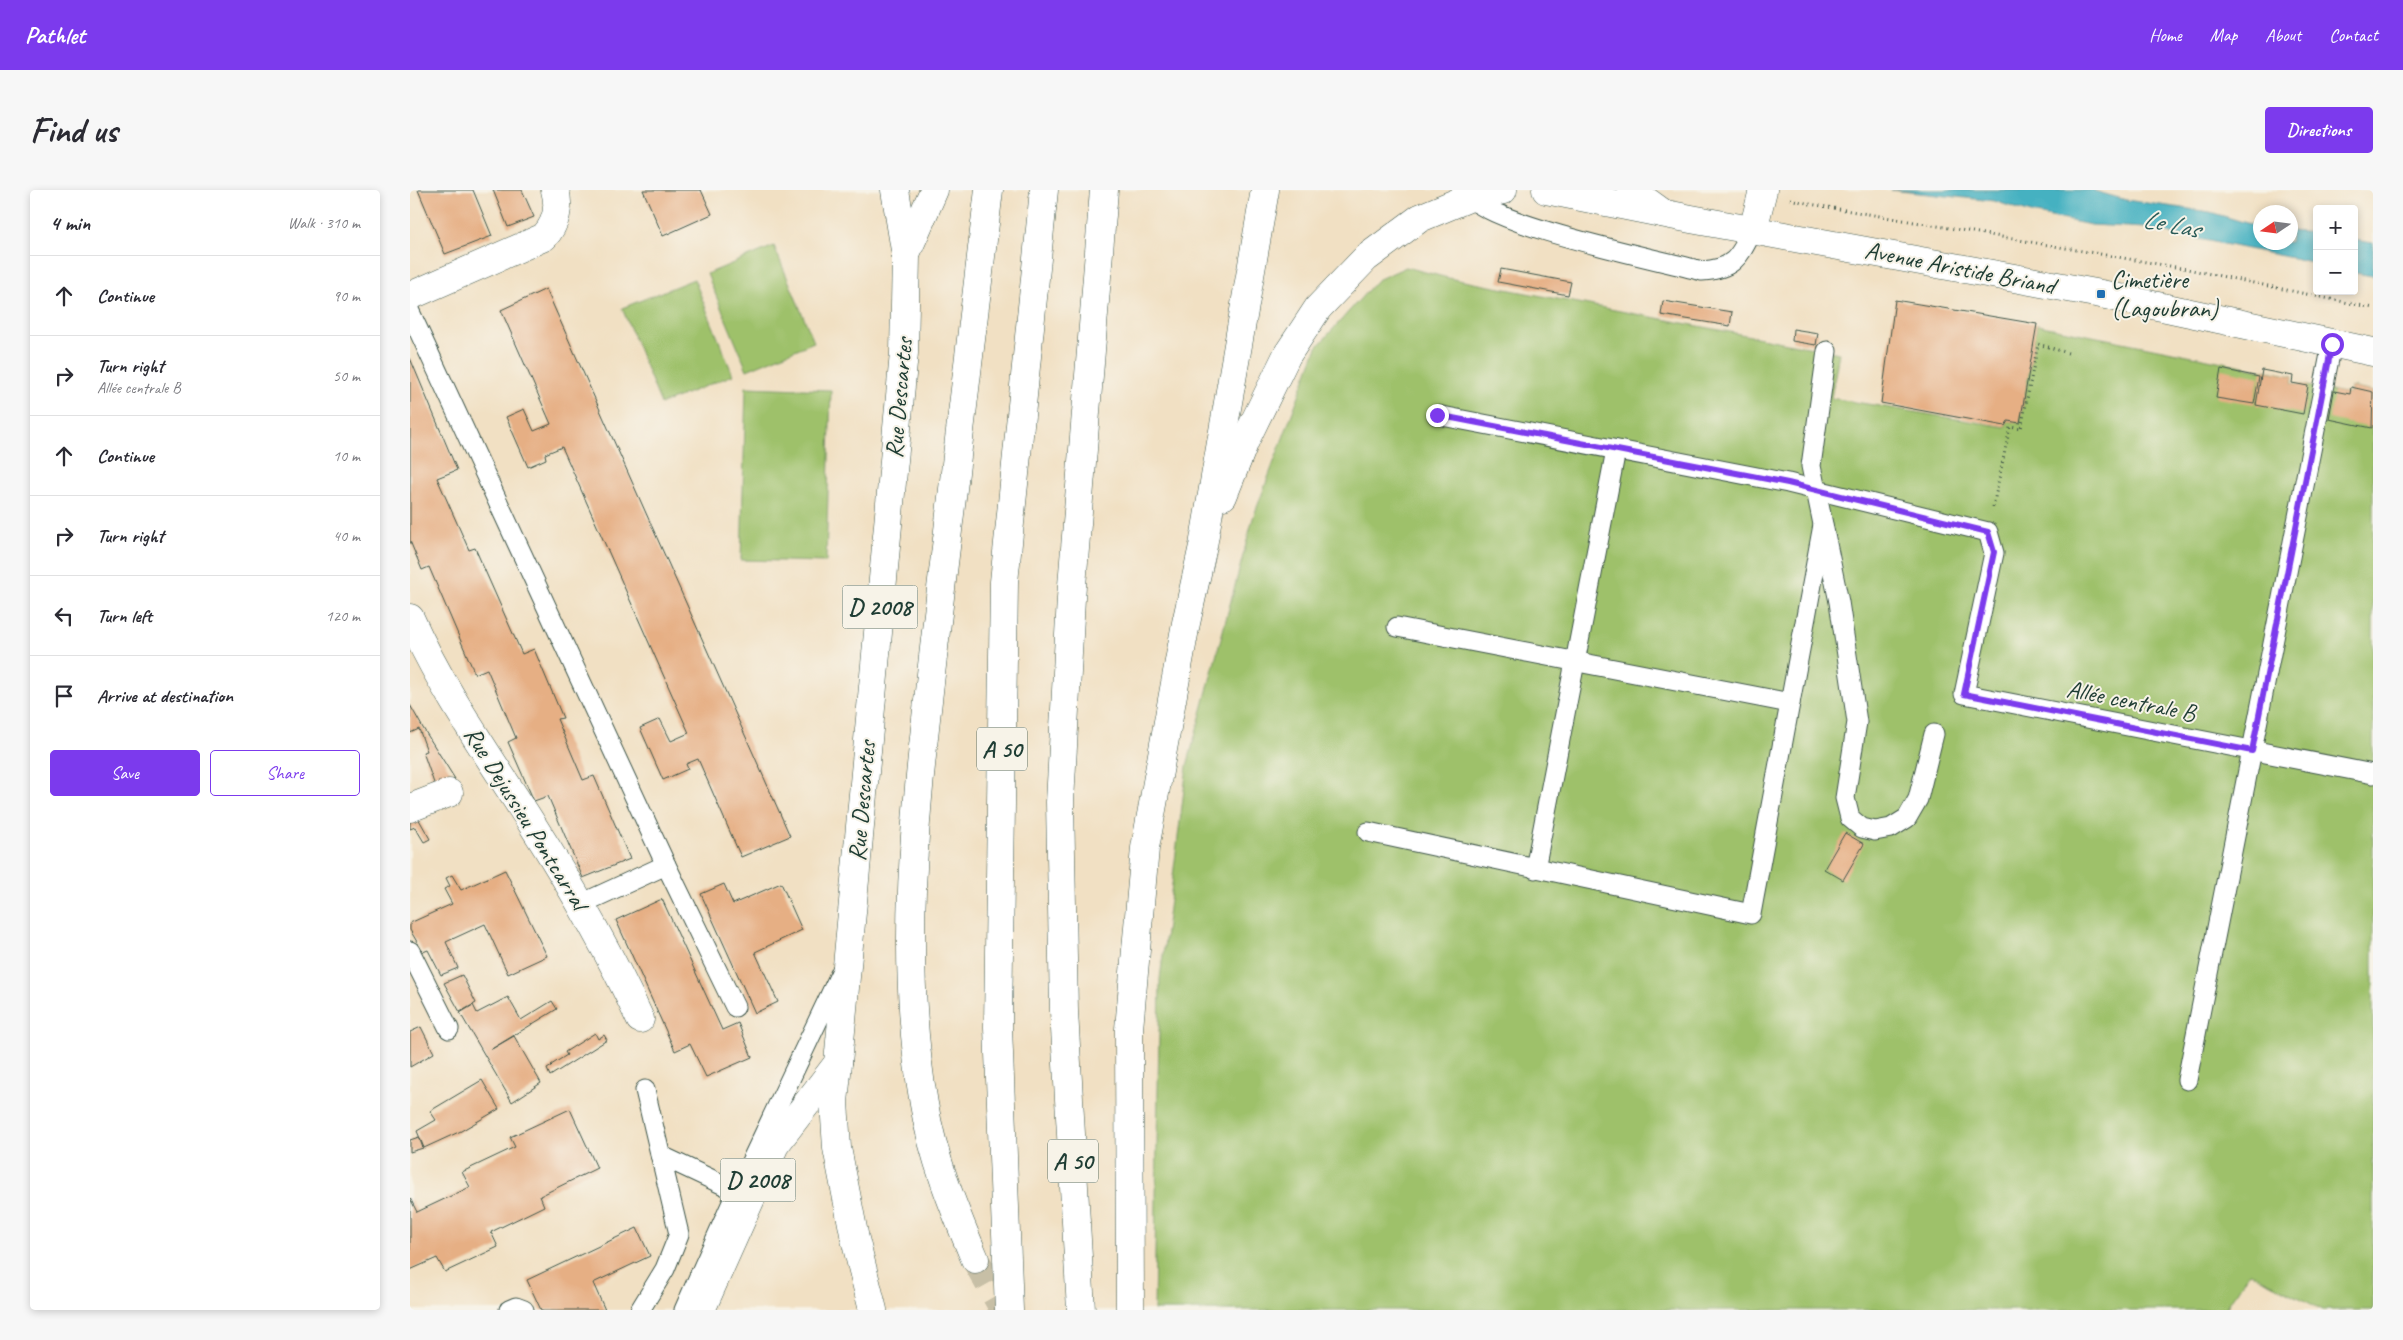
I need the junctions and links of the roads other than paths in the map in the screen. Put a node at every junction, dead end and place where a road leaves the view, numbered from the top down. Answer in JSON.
{"nodes":[{"id":1,"x":555,"y":190,"type":"edge"},
{"id":2,"x":895,"y":190,"type":"edge"},
{"id":3,"x":934,"y":190,"type":"edge"},
{"id":4,"x":989,"y":190,"type":"edge"},
{"id":5,"x":1044,"y":190,"type":"edge"},
{"id":6,"x":1104,"y":190,"type":"edge"},
{"id":7,"x":1265,"y":190,"type":"edge"},
{"id":8,"x":1503,"y":190,"type":"edge"},
{"id":9,"x":1546,"y":190,"type":"edge"},
{"id":10,"x":1631,"y":190,"type":"edge"},
{"id":11,"x":1763,"y":191,"type":"edge"},
{"id":12,"x":1466,"y":194,"type":"edge"},
{"id":13,"x":1663,"y":213,"type":"junction"},
{"id":14,"x":1753,"y":230,"type":"junction"},
{"id":15,"x":906,"y":256,"type":"junction"},
{"id":16,"x":410,"y":296,"type":"edge"},
{"id":17,"x":410,"y":312,"type":"edge"},
{"id":18,"x":2332,"y":344,"type":"junction"},
{"id":19,"x":1827,"y":351,"type":"dead end"},
{"id":20,"x":2373,"y":352,"type":"edge"},
{"id":21,"x":1437,"y":415,"type":"dead end"},
{"id":22,"x":1616,"y":450,"type":"junction"},
{"id":23,"x":1816,"y":490,"type":"junction"},
{"id":24,"x":1823,"y":524,"type":"junction"},
{"id":25,"x":1203,"y":546,"type":"junction"},
{"id":26,"x":410,"y":618,"type":"edge"},
{"id":27,"x":1397,"y":627,"type":"dead end"},
{"id":28,"x":1576,"y":660,"type":"junction"},
{"id":29,"x":1790,"y":703,"type":"junction"},
{"id":30,"x":1934,"y":734,"type":"dead end"},
{"id":31,"x":2252,"y":751,"type":"junction"},
{"id":32,"x":2373,"y":774,"type":"edge"},
{"id":33,"x":449,"y":793,"type":"dead end"},
{"id":34,"x":410,"y":808,"type":"edge"},
{"id":35,"x":1368,"y":832,"type":"dead end"},
{"id":36,"x":666,"y":865,"type":"junction"},
{"id":37,"x":1535,"y":869,"type":"junction"},
{"id":38,"x":581,"y":904,"type":"junction"},
{"id":39,"x":410,"y":950,"type":"edge"},
{"id":40,"x":848,"y":958,"type":"junction"},
{"id":41,"x":734,"y":1007,"type":"dead end"},
{"id":42,"x":640,"y":1019,"type":"dead end"},
{"id":43,"x":449,"y":1029,"type":"dead end"},
{"id":44,"x":838,"y":1063,"type":"junction"},
{"id":45,"x":2188,"y":1080,"type":"dead end"},
{"id":46,"x":645,"y":1090,"type":"dead end"},
{"id":47,"x":660,"y":1155,"type":"junction"},
{"id":48,"x":743,"y":1194,"type":"junction"},
{"id":49,"x":975,"y":1259,"type":"tunnel mouth"},
{"id":50,"x":509,"y":1310,"type":"edge"},
{"id":51,"x":524,"y":1310,"type":"edge"},
{"id":52,"x":640,"y":1310,"type":"edge"},
{"id":53,"x":684,"y":1310,"type":"edge"},
{"id":54,"x":701,"y":1310,"type":"edge"},
{"id":55,"x":873,"y":1310,"type":"edge"},
{"id":56,"x":1009,"y":1310,"type":"edge"},
{"id":57,"x":1081,"y":1310,"type":"edge"},
{"id":58,"x":1130,"y":1310,"type":"edge"}],
"edges":[{"from":1,"to":16,"type":"main road"},
{"from":2,"to":15,"type":"main road","name":"Rue Descartes","number":"D 2008"},
{"from":3,"to":15,"type":"main road","name":"Rue Descartes","number":"D 2008"},
{"from":4,"to":49,"type":"main road"},
{"from":5,"to":56,"type":"main road","number":"A 50"},
{"from":6,"to":57,"type":"main road","number":"A 50"},
{"from":7,"to":25,"type":"main road"},
{"from":8,"to":12,"type":"main road"},
{"from":9,"to":13,"type":"main road","name":"Avenue Aristide Briand"},
{"from":10,"to":13,"type":"main road"},
{"from":11,"to":14,"type":"main road"},
{"from":12,"to":14,"type":"lane"},
{"from":12,"to":25,"type":"main road"},
{"from":13,"to":14,"type":"main road","name":"Avenue Aristide Briand"},
{"from":14,"to":18,"type":"main road","name":"Avenue Aristide Briand"},
{"from":15,"to":40,"type":"main road","name":"Rue Descartes","number":"D 2008"},
{"from":17,"to":36,"type":"lane"},
{"from":18,"to":20,"type":"main road","name":"Avenue Aristide Briand"},
{"from":18,"to":31,"type":"lane"},
{"from":19,"to":23,"type":"lane"},
{"from":21,"to":22,"type":"lane"},
{"from":22,"to":23,"type":"lane"},
{"from":22,"to":28,"type":"lane"},
{"from":23,"to":24,"type":"lane"},
{"from":23,"to":31,"type":"lane","name":"Allée centrale B"},
{"from":24,"to":29,"type":"lane"},
{"from":24,"to":30,"type":"lane"},
{"from":25,"to":58,"type":"main road"},
{"from":26,"to":38,"type":"main road","name":"Rue Dejussieu Pontcarral"},
{"from":27,"to":28,"type":"lane"},
{"from":28,"to":29,"type":"lane"},
{"from":28,"to":37,"type":"lane"},
{"from":29,"to":37,"type":"lane"},
{"from":31,"to":32,"type":"lane","name":"Allée centrale B"},
{"from":31,"to":45,"type":"lane"},
{"from":33,"to":34,"type":"main road"},
{"from":35,"to":37,"type":"lane"},
{"from":36,"to":38,"type":"lane"},
{"from":36,"to":41,"type":"lane"},
{"from":38,"to":42,"type":"main road","name":"Rue Dejussieu Pontcarral"},
{"from":39,"to":43,"type":"lane"},
{"from":40,"to":44,"type":"main road","name":"Rue Descartes","number":"D 2008"},
{"from":40,"to":48,"type":"lane"},
{"from":44,"to":48,"type":"main road","number":"D 2008"},
{"from":44,"to":55,"type":"main road","number":"D 2008"},
{"from":46,"to":47,"type":"lane"},
{"from":47,"to":48,"type":"lane"},
{"from":47,"to":52,"type":"lane"},
{"from":48,"to":53,"type":"lane"},
{"from":48,"to":54,"type":"main road","number":"D 2008"},
{"from":50,"to":51,"type":"lane"}]}
